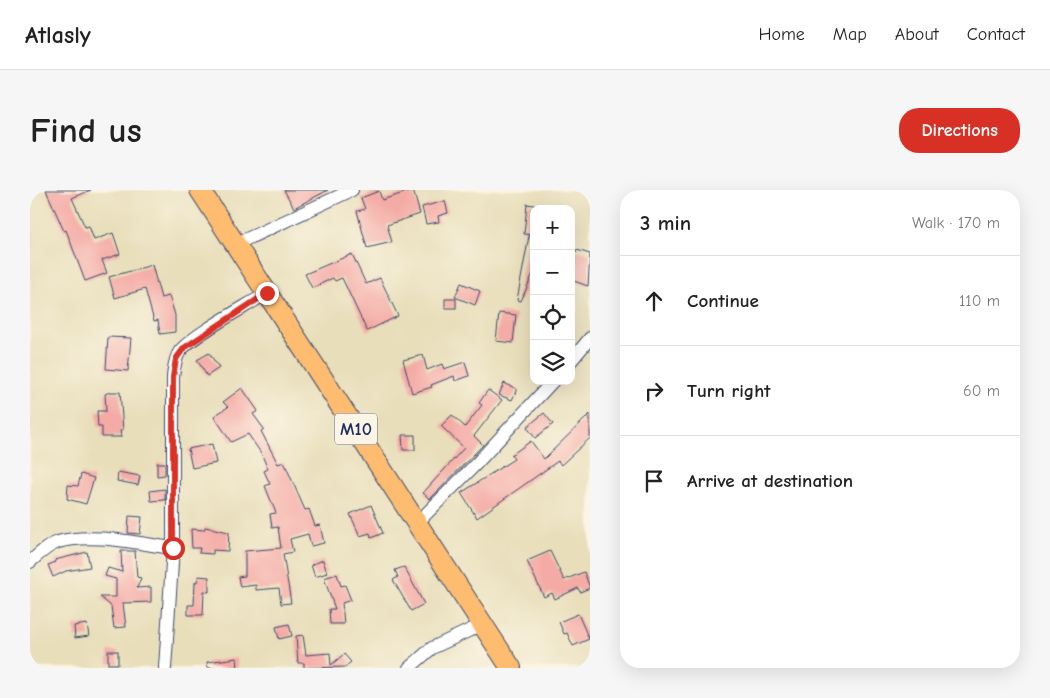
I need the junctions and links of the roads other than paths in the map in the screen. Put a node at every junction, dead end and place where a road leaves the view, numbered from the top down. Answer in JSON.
{"nodes":[{"id":1,"x":200,"y":190,"type":"edge"},
{"id":2,"x":352,"y":190,"type":"edge"},
{"id":3,"x":236,"y":244,"type":"junction"},
{"id":4,"x":267,"y":293,"type":"junction"},
{"id":5,"x":590,"y":338,"type":"edge"},
{"id":6,"x":575,"y":356,"type":"edge"},
{"id":7,"x":549,"y":385,"type":"edge"},
{"id":8,"x":417,"y":523,"type":"junction"},
{"id":9,"x":30,"y":548,"type":"edge"},
{"id":10,"x":173,"y":548,"type":"junction"},
{"id":11,"x":44,"y":550,"type":"junction"},
{"id":12,"x":30,"y":562,"type":"edge"},
{"id":13,"x":483,"y":624,"type":"junction"},
{"id":14,"x":165,"y":668,"type":"edge"},
{"id":15,"x":410,"y":668,"type":"edge"},
{"id":16,"x":511,"y":668,"type":"edge"}],
"edges":[{"from":1,"to":3,"type":"highway","number":"M10"},
{"from":2,"to":3,"type":"street"},
{"from":3,"to":4,"type":"highway","number":"M10"},
{"from":4,"to":8,"type":"highway","number":"M10"},
{"from":4,"to":10,"type":"street"},
{"from":5,"to":6,"type":"street"},
{"from":7,"to":8,"type":"street"},
{"from":8,"to":13,"type":"highway","number":"M10"},
{"from":9,"to":11,"type":"street"},
{"from":10,"to":11,"type":"street"},
{"from":10,"to":14,"type":"street"},
{"from":11,"to":12,"type":"street"},
{"from":13,"to":15,"type":"street"},
{"from":13,"to":16,"type":"highway","number":"M10"}]}
